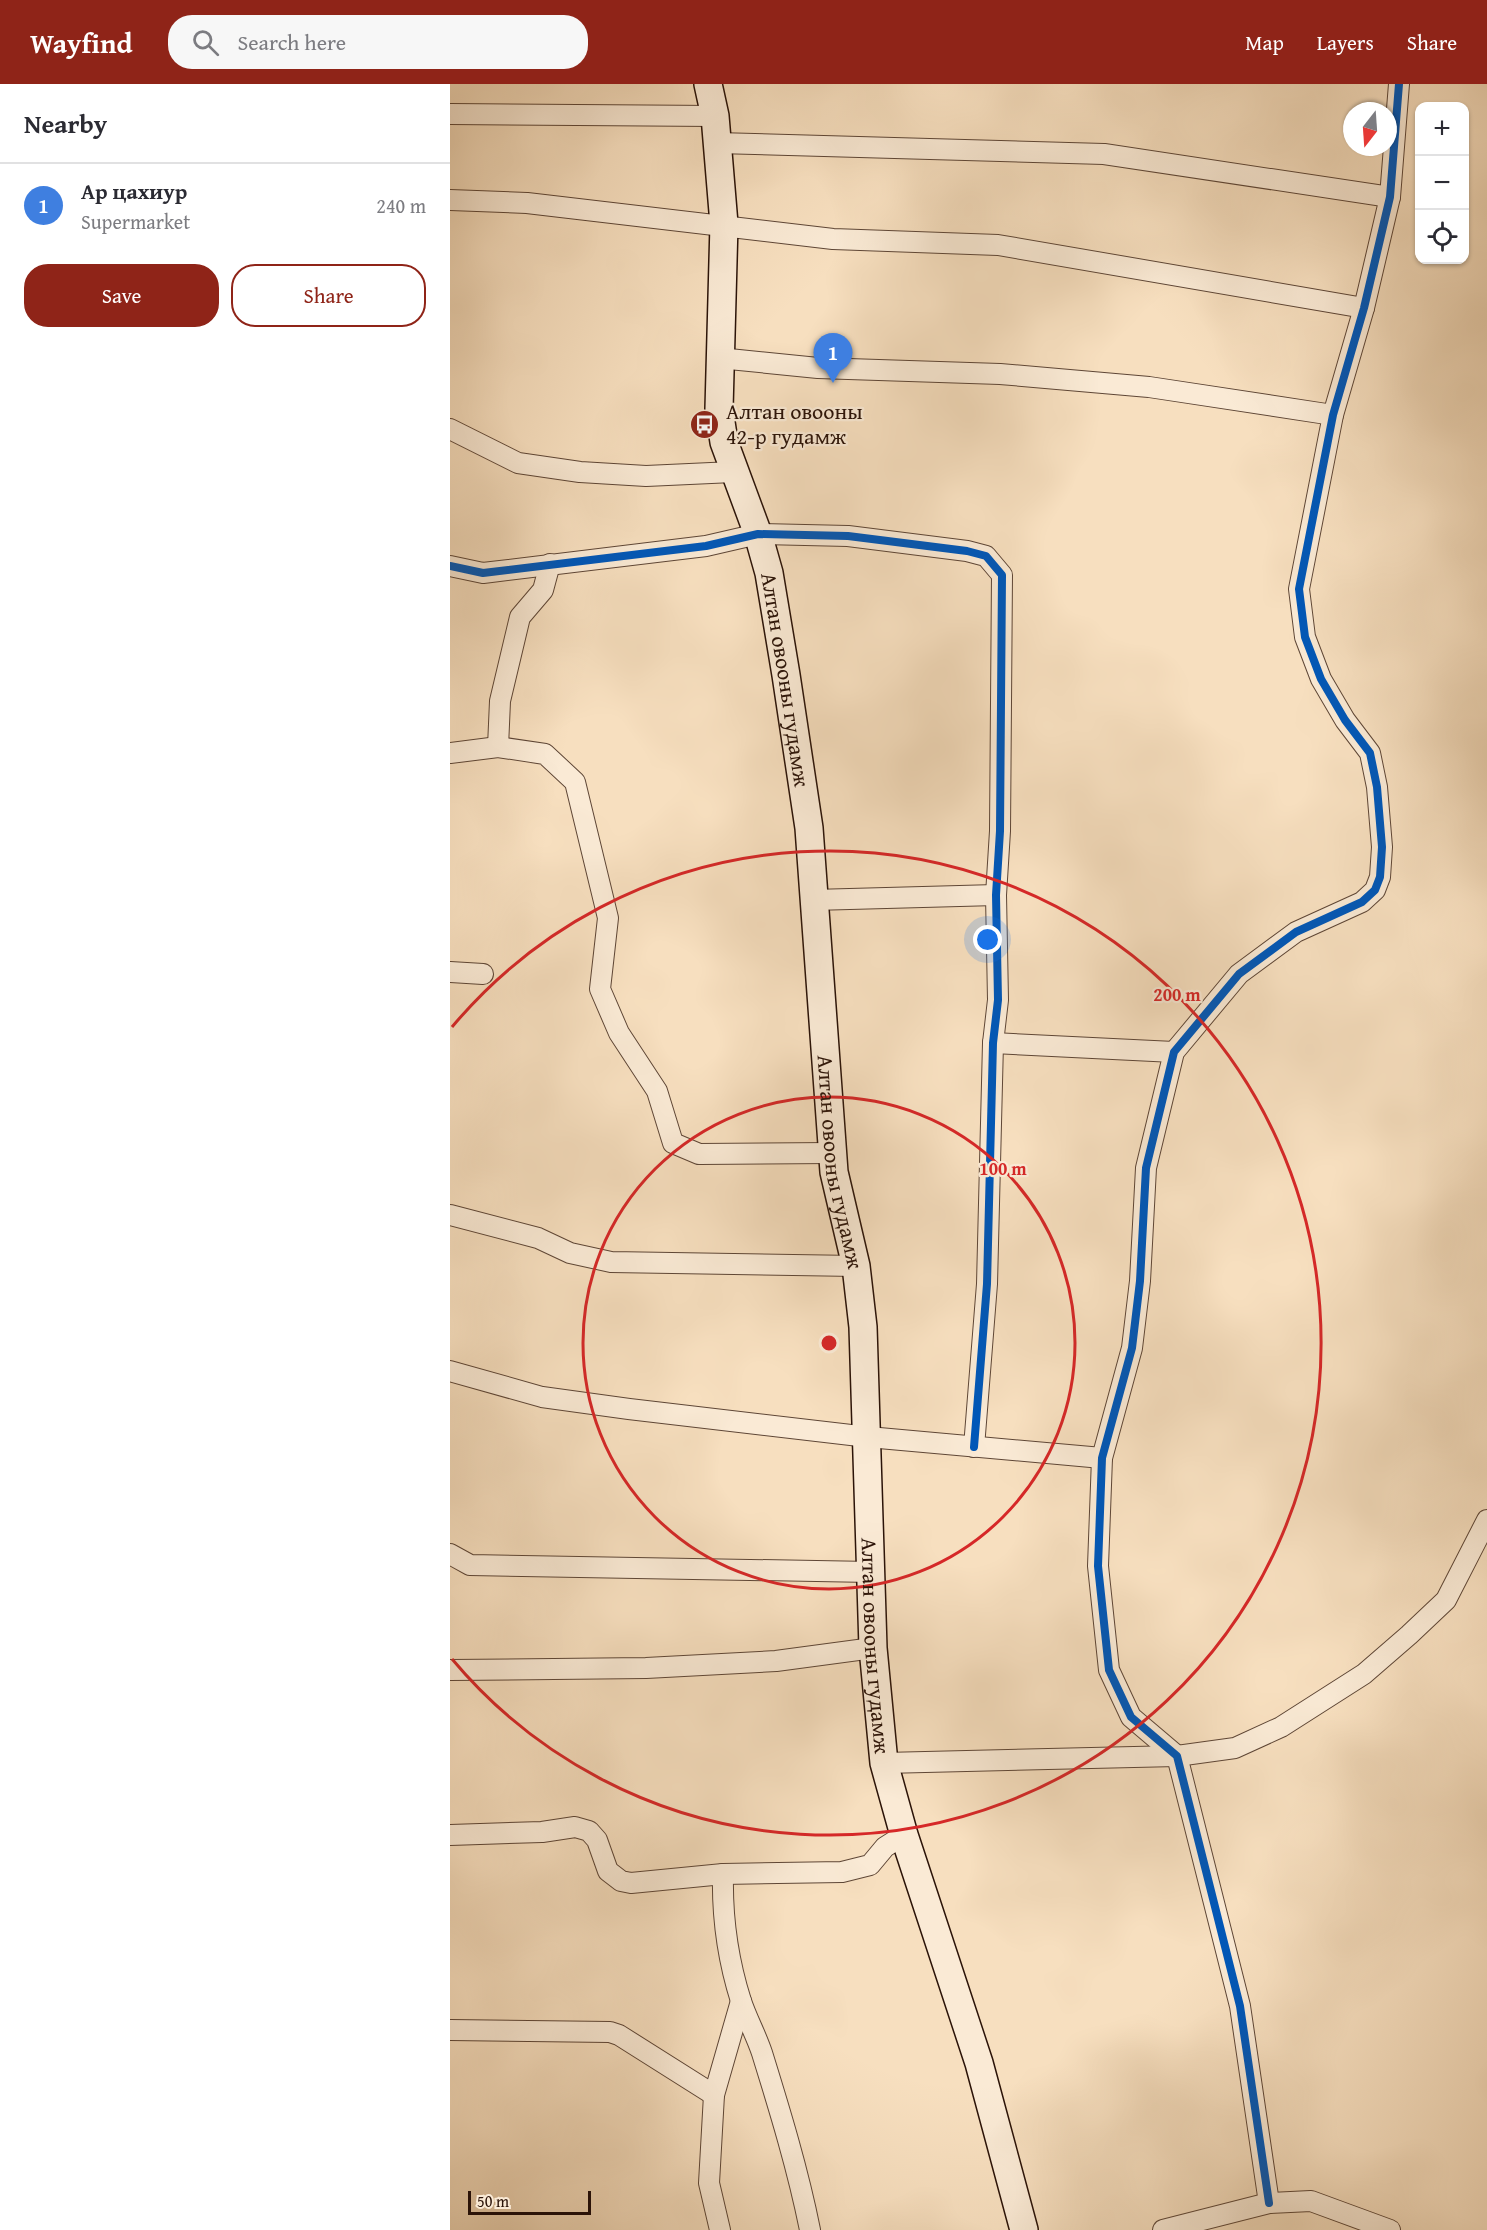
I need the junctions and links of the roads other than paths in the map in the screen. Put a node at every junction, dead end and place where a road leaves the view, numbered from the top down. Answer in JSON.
{"nodes":[{"id":1,"x":708,"y":84,"type":"edge"},
{"id":2,"x":1399,"y":84,"type":"edge"},
{"id":3,"x":450,"y":114,"type":"edge"},
{"id":4,"x":715,"y":116,"type":"junction"},
{"id":5,"x":717,"y":143,"type":"junction"},
{"id":6,"x":1390,"y":197,"type":"junction"},
{"id":7,"x":450,"y":200,"type":"edge"},
{"id":8,"x":724,"y":224,"type":"junction"},
{"id":9,"x":1364,"y":308,"type":"junction"},
{"id":10,"x":719,"y":358,"type":"junction"},
{"id":11,"x":1333,"y":416,"type":"junction"},
{"id":12,"x":450,"y":429,"type":"edge"},
{"id":13,"x":734,"y":472,"type":"junction"},
{"id":14,"x":758,"y":534,"type":"junction"},
{"id":15,"x":550,"y":564,"type":"junction"},
{"id":16,"x":450,"y":566,"type":"edge"},
{"id":17,"x":498,"y":747,"type":"junction"},
{"id":18,"x":450,"y":753,"type":"edge"},
{"id":19,"x":996,"y":895,"type":"junction"},
{"id":20,"x":813,"y":900,"type":"junction"},
{"id":21,"x":450,"y":972,"type":"edge"},
{"id":22,"x":483,"y":974,"type":"dead end"},
{"id":23,"x":993,"y":1043,"type":"junction"},
{"id":24,"x":1174,"y":1052,"type":"junction"},
{"id":25,"x":832,"y":1153,"type":"junction"},
{"id":26,"x":450,"y":1215,"type":"edge"},
{"id":27,"x":856,"y":1266,"type":"junction"},
{"id":28,"x":450,"y":1371,"type":"edge"},
{"id":29,"x":868,"y":1437,"type":"junction"},
{"id":30,"x":974,"y":1447,"type":"junction"},
{"id":31,"x":1102,"y":1458,"type":"junction"},
{"id":32,"x":1487,"y":1520,"type":"edge"},
{"id":33,"x":450,"y":1554,"type":"edge"},
{"id":34,"x":871,"y":1572,"type":"junction"},
{"id":35,"x":873,"y":1648,"type":"junction"},
{"id":36,"x":450,"y":1670,"type":"edge"},
{"id":37,"x":1177,"y":1756,"type":"junction"},
{"id":38,"x":884,"y":1763,"type":"junction"},
{"id":39,"x":450,"y":1835,"type":"edge"},
{"id":40,"x":904,"y":1835,"type":"junction"},
{"id":41,"x":723,"y":1874,"type":"junction"},
{"id":42,"x":741,"y":2001,"type":"junction"},
{"id":43,"x":450,"y":2030,"type":"edge"},
{"id":44,"x":714,"y":2095,"type":"junction"},
{"id":45,"x":1269,"y":2203,"type":"junction"},
{"id":46,"x":1191,"y":2227,"type":"edge"},
{"id":47,"x":720,"y":2230,"type":"edge"},
{"id":48,"x":810,"y":2230,"type":"edge"},
{"id":49,"x":1024,"y":2230,"type":"edge"},
{"id":50,"x":1163,"y":2230,"type":"edge"},
{"id":51,"x":1390,"y":2230,"type":"edge"}],
"edges":[{"from":1,"to":4,"type":"main road","name":"Алтан овооны гудамж"},
{"from":2,"to":6,"type":"street"},
{"from":3,"to":4,"type":"street"},
{"from":4,"to":5,"type":"main road","name":"Алтан овооны гудамж"},
{"from":5,"to":6,"type":"street"},
{"from":5,"to":8,"type":"main road","name":"Алтан овооны гудамж"},
{"from":6,"to":9,"type":"street"},
{"from":7,"to":8,"type":"street"},
{"from":8,"to":9,"type":"street"},
{"from":8,"to":10,"type":"main road","name":"Алтан овооны гудамж"},
{"from":9,"to":11,"type":"street"},
{"from":10,"to":11,"type":"street"},
{"from":10,"to":13,"type":"main road","name":"Алтан овооны гудамж"},
{"from":11,"to":24,"type":"street"},
{"from":12,"to":13,"type":"street"},
{"from":13,"to":14,"type":"main road","name":"Алтан овооны гудамж"},
{"from":14,"to":15,"type":"street"},
{"from":14,"to":19,"type":"street"},
{"from":14,"to":20,"type":"main road","name":"Алтан овооны гудамж"},
{"from":15,"to":16,"type":"street"},
{"from":15,"to":17,"type":"street"},
{"from":17,"to":18,"type":"street"},
{"from":17,"to":25,"type":"street"},
{"from":19,"to":20,"type":"street"},
{"from":19,"to":23,"type":"street"},
{"from":20,"to":25,"type":"main road","name":"Алтан овооны гудамж"},
{"from":21,"to":22,"type":"street"},
{"from":23,"to":24,"type":"street"},
{"from":23,"to":30,"type":"street"},
{"from":24,"to":31,"type":"street"},
{"from":25,"to":27,"type":"main road","name":"Алтан овооны гудамж"},
{"from":26,"to":27,"type":"street"},
{"from":27,"to":29,"type":"main road","name":"Алтан овооны гудамж"},
{"from":28,"to":29,"type":"street"},
{"from":29,"to":30,"type":"street"},
{"from":29,"to":34,"type":"main road","name":"Алтан овооны гудамж"},
{"from":30,"to":31,"type":"street"},
{"from":31,"to":37,"type":"street"},
{"from":32,"to":37,"type":"street"},
{"from":33,"to":34,"type":"street"},
{"from":34,"to":35,"type":"main road","name":"Алтан овооны гудамж"},
{"from":35,"to":36,"type":"street"},
{"from":35,"to":38,"type":"main road","name":"Алтан овооны гудамж"},
{"from":37,"to":38,"type":"street"},
{"from":37,"to":45,"type":"street"},
{"from":38,"to":40,"type":"main road","name":"Алтан овооны гудамж"},
{"from":39,"to":41,"type":"street"},
{"from":40,"to":41,"type":"street"},
{"from":40,"to":49,"type":"main road","name":"Алтан овооны гудамж"},
{"from":41,"to":42,"type":"street"},
{"from":42,"to":44,"type":"street"},
{"from":42,"to":48,"type":"street"},
{"from":43,"to":44,"type":"street"},
{"from":44,"to":47,"type":"street"},
{"from":45,"to":46,"type":"street"},
{"from":45,"to":51,"type":"street"},
{"from":46,"to":50,"type":"street"}]}
